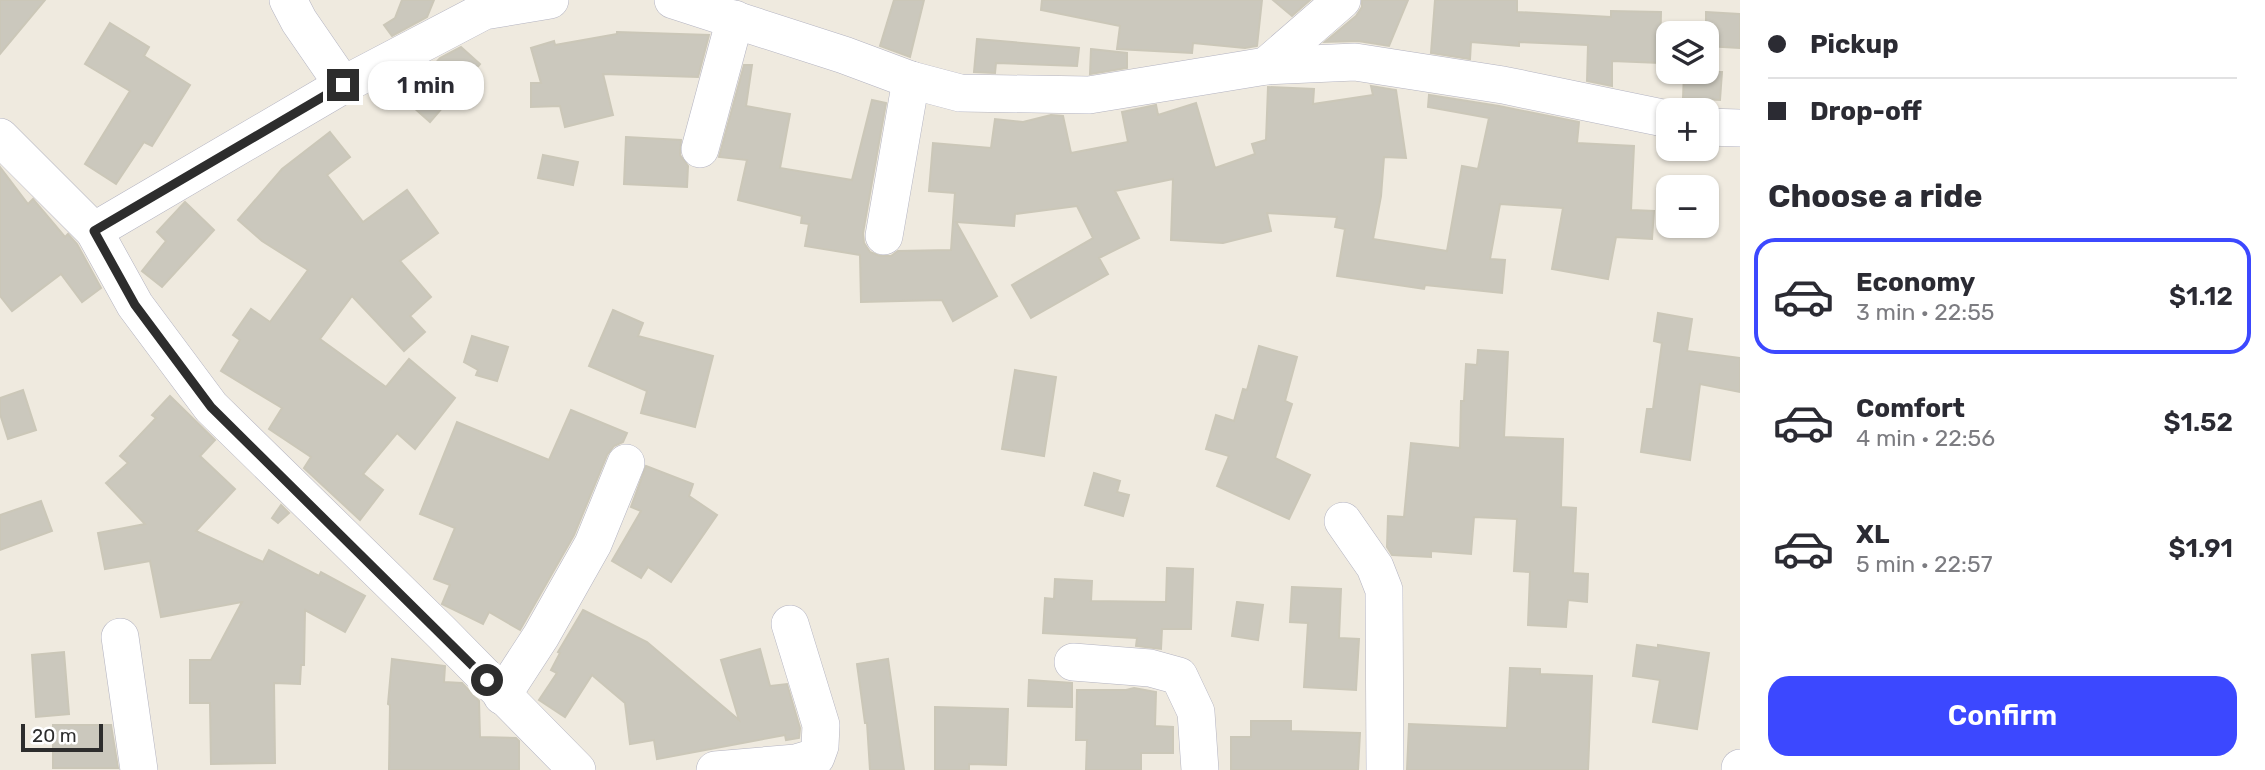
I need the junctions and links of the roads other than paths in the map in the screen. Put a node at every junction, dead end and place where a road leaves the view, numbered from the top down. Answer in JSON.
{"nodes":[{"id":1,"x":288,"y":0,"type":"edge"},
{"id":2,"x":550,"y":0,"type":"edge"},
{"id":3,"x":673,"y":0,"type":"edge"},
{"id":4,"x":1342,"y":0,"type":"edge"},
{"id":5,"x":489,"y":5,"type":"edge"},
{"id":6,"x":735,"y":19,"type":"junction"},
{"id":7,"x":1266,"y":66,"type":"junction"},
{"id":8,"x":911,"y":80,"type":"junction"},
{"id":9,"x":343,"y":85,"type":"junction"},
{"id":10,"x":1656,"y":117,"type":"edge"},
{"id":11,"x":1719,"y":127,"type":"edge"},
{"id":12,"x":1740,"y":128,"type":"edge"},
{"id":13,"x":0,"y":137,"type":"edge"},
{"id":14,"x":700,"y":149,"type":"dead end"},
{"id":15,"x":94,"y":231,"type":"junction"},
{"id":16,"x":884,"y":236,"type":"dead end"},
{"id":17,"x":626,"y":463,"type":"dead end"},
{"id":18,"x":1343,"y":522,"type":"dead end"},
{"id":19,"x":790,"y":624,"type":"dead end"},
{"id":20,"x":120,"y":638,"type":"dead end"},
{"id":21,"x":1073,"y":662,"type":"dead end"},
{"id":22,"x":502,"y":696,"type":"junction"},
{"id":23,"x":139,"y":770,"type":"edge"},
{"id":24,"x":577,"y":770,"type":"edge"},
{"id":25,"x":715,"y":770,"type":"edge"},
{"id":26,"x":1200,"y":770,"type":"edge"},
{"id":27,"x":1385,"y":770,"type":"edge"}],
"edges":[{"from":1,"to":9,"type":"street"},
{"from":2,"to":5,"type":"street"},
{"from":3,"to":6,"type":"street"},
{"from":4,"to":7,"type":"street"},
{"from":5,"to":9,"type":"street"},
{"from":6,"to":8,"type":"street"},
{"from":6,"to":14,"type":"street"},
{"from":7,"to":8,"type":"street"},
{"from":7,"to":10,"type":"street"},
{"from":8,"to":16,"type":"street"},
{"from":9,"to":15,"type":"street"},
{"from":11,"to":12,"type":"street"},
{"from":13,"to":15,"type":"street"},
{"from":15,"to":22,"type":"street"},
{"from":17,"to":22,"type":"street"},
{"from":18,"to":27,"type":"street"},
{"from":19,"to":25,"type":"street"},
{"from":20,"to":23,"type":"street"},
{"from":21,"to":26,"type":"street"},
{"from":22,"to":24,"type":"street"}]}
